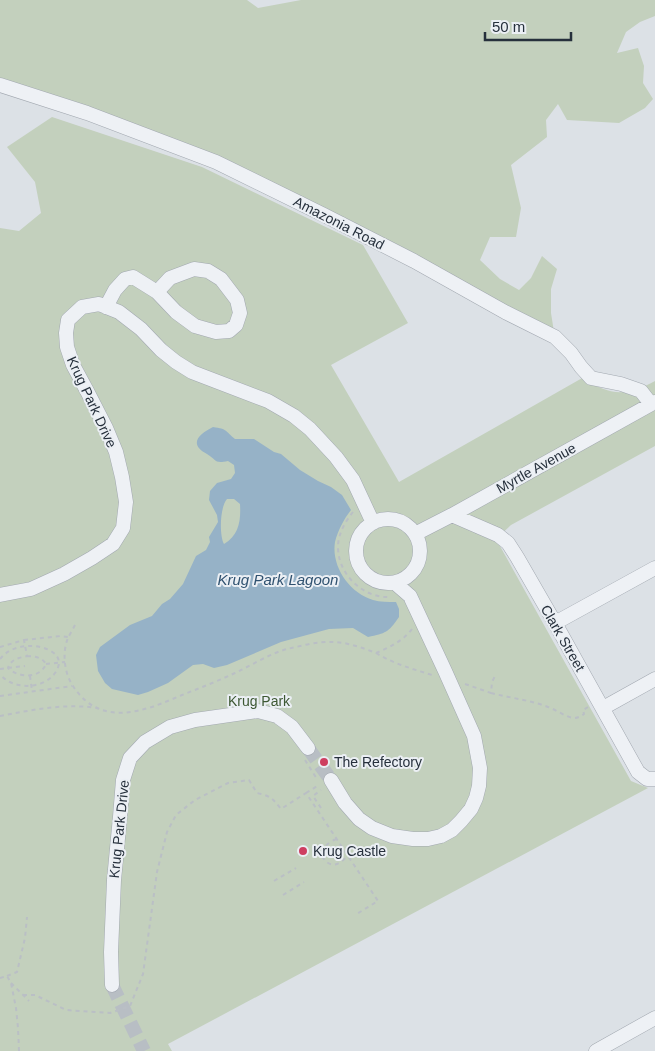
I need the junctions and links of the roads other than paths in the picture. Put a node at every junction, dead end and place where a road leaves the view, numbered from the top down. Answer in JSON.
{"nodes":[{"id":1,"x":0,"y":85,"type":"edge"},
{"id":2,"x":156,"y":292,"type":"junction"},
{"id":3,"x":106,"y":307,"type":"junction"},
{"id":4,"x":653,"y":403,"type":"edge"},
{"id":5,"x":452,"y":515,"type":"junction"},
{"id":6,"x":373,"y":523,"type":"junction"},
{"id":7,"x":415,"y":534,"type":"junction"},
{"id":8,"x":655,"y":568,"type":"edge"},
{"id":9,"x":396,"y":590,"type":"junction"},
{"id":10,"x":0,"y":595,"type":"edge"},
{"id":11,"x":555,"y":623,"type":"junction"},
{"id":12,"x":655,"y":679,"type":"edge"},
{"id":13,"x":601,"y":704,"type":"junction"},
{"id":14,"x":308,"y":748,"type":"tunnel mouth"},
{"id":15,"x":655,"y":779,"type":"edge"},
{"id":16,"x":331,"y":780,"type":"tunnel mouth"},
{"id":17,"x":112,"y":985,"type":"tunnel mouth"},
{"id":18,"x":655,"y":1018,"type":"edge"},
{"id":19,"x":596,"y":1051,"type":"edge"}],
"edges":[{"from":1,"to":4,"type":"street","name":"Amazonia Road"},
{"from":2,"to":2,"type":"street"},
{"from":2,"to":3,"type":"street"},
{"from":3,"to":6,"type":"street","name":"Krug Park Drive"},
{"from":3,"to":10,"type":"street","name":"Krug Park Drive"},
{"from":4,"to":5,"type":"street","name":"Myrtle Avenue"},
{"from":5,"to":7,"type":"street","name":"Myrtle Avenue"},
{"from":5,"to":11,"type":"street","name":"Clark Street"},
{"from":6,"to":7,"type":"street"},
{"from":6,"to":9,"type":"street"},
{"from":7,"to":9,"type":"street"},
{"from":8,"to":11,"type":"street"},
{"from":9,"to":16,"type":"street"},
{"from":11,"to":13,"type":"street","name":"Clark Street"},
{"from":12,"to":13,"type":"street"},
{"from":13,"to":15,"type":"street","name":"Clark Street"},
{"from":14,"to":17,"type":"street","name":"Krug Park Drive"},
{"from":18,"to":19,"type":"street"}]}
